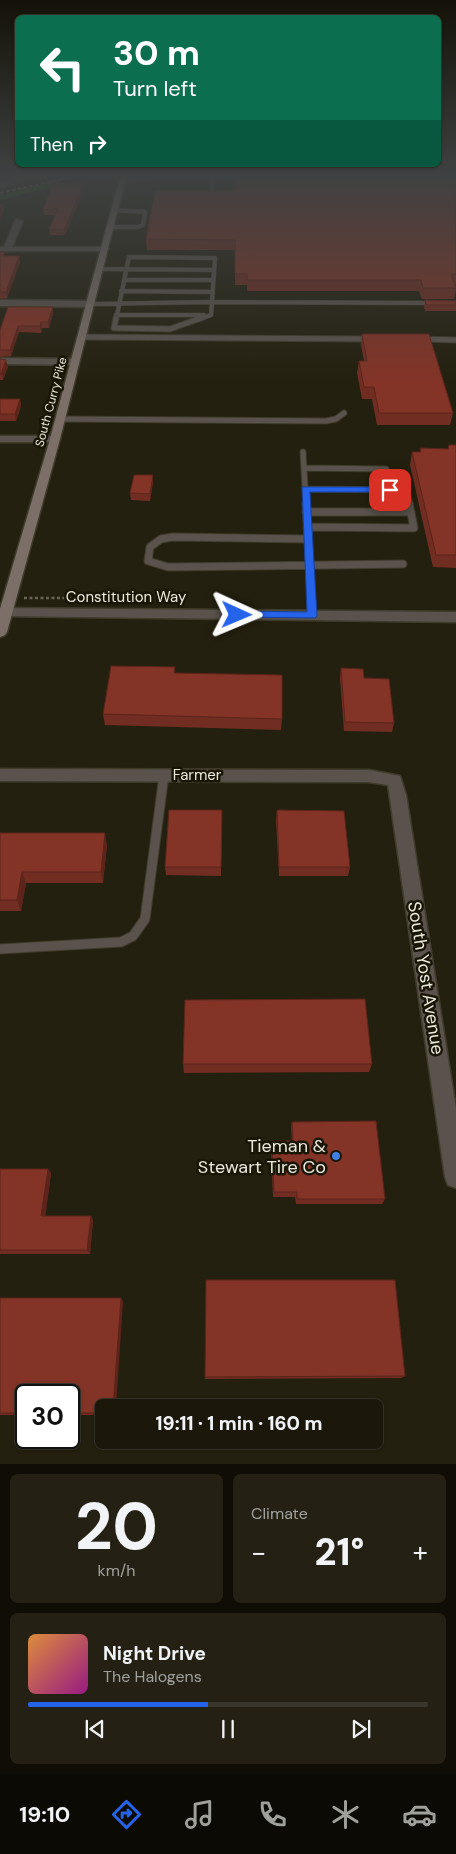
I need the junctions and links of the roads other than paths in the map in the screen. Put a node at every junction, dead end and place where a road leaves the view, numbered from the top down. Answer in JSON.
{"nodes":[{"id":1,"x":106,"y":245,"type":"edge"},
{"id":2,"x":3,"y":249,"type":"edge"},
{"id":3,"x":105,"y":249,"type":"junction"},
{"id":4,"x":99,"y":269,"type":"junction"},
{"id":5,"x":126,"y":269,"type":"junction"},
{"id":6,"x":214,"y":270,"type":"junction"},
{"id":7,"x":124,"y":280,"type":"junction"},
{"id":8,"x":213,"y":280,"type":"junction"},
{"id":9,"x":121,"y":291,"type":"junction"},
{"id":10,"x":212,"y":292,"type":"junction"},
{"id":11,"x":212,"y":302,"type":"junction"},
{"id":12,"x":436,"y":302,"type":"edge"},
{"id":13,"x":0,"y":303,"type":"edge"},
{"id":14,"x":118,"y":303,"type":"junction"},
{"id":15,"x":90,"y":304,"type":"junction"},
{"id":16,"x":116,"y":315,"type":"junction"},
{"id":17,"x":211,"y":316,"type":"junction"},
{"id":18,"x":81,"y":337,"type":"junction"},
{"id":19,"x":379,"y":339,"type":"edge"},
{"id":20,"x":417,"y":339,"type":"edge"},
{"id":21,"x":456,"y":340,"type":"edge"},
{"id":22,"x":0,"y":361,"type":"edge"},
{"id":23,"x":74,"y":362,"type":"junction"},
{"id":24,"x":344,"y":413,"type":"dead end"},
{"id":25,"x":60,"y":419,"type":"junction"},
{"id":26,"x":0,"y":439,"type":"edge"},
{"id":27,"x":55,"y":439,"type":"junction"},
{"id":28,"x":303,"y":452,"type":"dead end"},
{"id":29,"x":304,"y":468,"type":"junction"},
{"id":30,"x":386,"y":469,"type":"dead end"},
{"id":31,"x":305,"y":489,"type":"junction"},
{"id":32,"x":306,"y":512,"type":"junction"},
{"id":33,"x":412,"y":512,"type":"junction"},
{"id":34,"x":307,"y":527,"type":"junction"},
{"id":35,"x":308,"y":539,"type":"junction"},
{"id":36,"x":403,"y":564,"type":"dead end"},
{"id":37,"x":309,"y":566,"type":"junction"},
{"id":38,"x":3,"y":612,"type":"edge"},
{"id":39,"x":312,"y":616,"type":"junction"},
{"id":40,"x":456,"y":617,"type":"edge"},
{"id":41,"x":0,"y":632,"type":"edge"},
{"id":42,"x":0,"y":775,"type":"edge"},
{"id":43,"x":164,"y":775,"type":"junction"},
{"id":44,"x":394,"y":780,"type":"joint"},
{"id":45,"x":0,"y":949,"type":"edge"},
{"id":46,"x":456,"y":1177,"type":"edge"}],
"edges":[{"from":1,"to":3,"type":"main road","name":"South Curry Pike"},
{"from":2,"to":3,"type":"street"},
{"from":3,"to":4,"type":"main road","name":"South Curry Pike"},
{"from":4,"to":5,"type":"lane"},
{"from":4,"to":15,"type":"main road","name":"South Curry Pike"},
{"from":5,"to":6,"type":"lane"},
{"from":5,"to":6,"type":"lane"},
{"from":5,"to":7,"type":"lane"},
{"from":6,"to":8,"type":"lane"},
{"from":7,"to":8,"type":"lane"},
{"from":7,"to":9,"type":"lane"},
{"from":8,"to":10,"type":"lane"},
{"from":9,"to":10,"type":"lane"},
{"from":9,"to":14,"type":"lane"},
{"from":10,"to":11,"type":"lane"},
{"from":11,"to":12,"type":"lane"},
{"from":11,"to":14,"type":"lane"},
{"from":11,"to":17,"type":"lane"},
{"from":13,"to":15,"type":"street"},
{"from":14,"to":15,"type":"lane"},
{"from":14,"to":16,"type":"lane"},
{"from":15,"to":18,"type":"main road","name":"South Curry Pike"},
{"from":16,"to":17,"type":"lane"},
{"from":16,"to":17,"type":"lane"},
{"from":18,"to":19,"type":"lane"},
{"from":18,"to":23,"type":"main road","name":"South Curry Pike"},
{"from":20,"to":21,"type":"lane"},
{"from":22,"to":23,"type":"street"},
{"from":23,"to":25,"type":"main road","name":"South Curry Pike"},
{"from":24,"to":25,"type":"lane"},
{"from":25,"to":27,"type":"main road","name":"South Curry Pike"},
{"from":26,"to":27,"type":"street"},
{"from":27,"to":38,"type":"main road","name":"South Curry Pike"},
{"from":28,"to":29,"type":"lane"},
{"from":29,"to":30,"type":"lane"},
{"from":29,"to":31,"type":"lane"},
{"from":31,"to":32,"type":"lane"},
{"from":31,"to":33,"type":"lane"},
{"from":32,"to":33,"type":"lane"},
{"from":32,"to":34,"type":"lane"},
{"from":33,"to":34,"type":"lane"},
{"from":34,"to":35,"type":"lane"},
{"from":35,"to":37,"type":"lane"},
{"from":35,"to":37,"type":"lane"},
{"from":36,"to":37,"type":"lane"},
{"from":37,"to":39,"type":"lane"},
{"from":38,"to":39,"type":"street","name":"Constitution Way"},
{"from":38,"to":41,"type":"main road","name":"South Curry Pike"},
{"from":39,"to":40,"type":"street","name":"Constitution Way"},
{"from":42,"to":43,"type":"street","name":"Farmer"},
{"from":43,"to":44,"type":"street","name":"Farmer"},
{"from":43,"to":45,"type":"lane"},
{"from":44,"to":46,"type":"street","name":"South Yost Avenue"}]}
